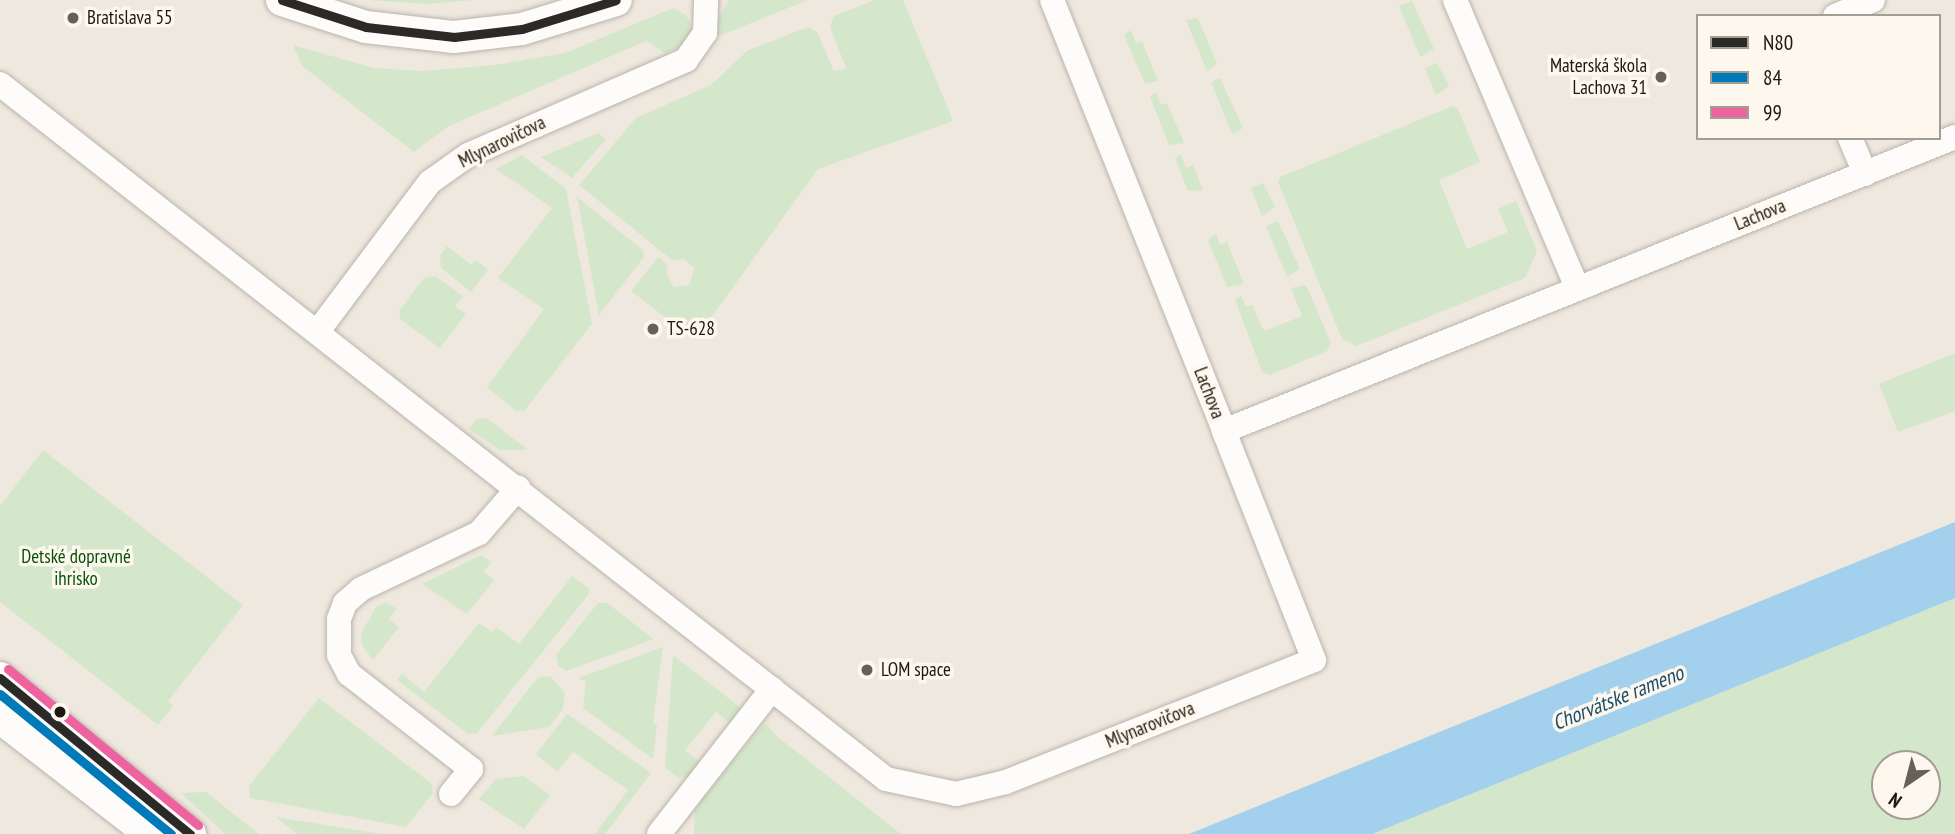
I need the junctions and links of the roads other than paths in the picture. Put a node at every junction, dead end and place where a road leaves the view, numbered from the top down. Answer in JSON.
{"nodes":[{"id":1,"x":282,"y":0,"type":"edge"},
{"id":2,"x":616,"y":0,"type":"edge"},
{"id":3,"x":706,"y":0,"type":"edge"},
{"id":4,"x":1052,"y":0,"type":"edge"},
{"id":5,"x":1455,"y":0,"type":"edge"},
{"id":6,"x":1873,"y":0,"type":"edge"},
{"id":7,"x":1840,"y":14,"type":"edge"},
{"id":8,"x":0,"y":84,"type":"edge"},
{"id":9,"x":1955,"y":137,"type":"edge"},
{"id":10,"x":1851,"y":140,"type":"edge"},
{"id":11,"x":1865,"y":174,"type":"junction"},
{"id":12,"x":1577,"y":287,"type":"junction"},
{"id":13,"x":318,"y":331,"type":"junction"},
{"id":14,"x":1224,"y":431,"type":"junction"},
{"id":15,"x":519,"y":488,"type":"junction"},
{"id":16,"x":0,"y":678,"type":"edge"},
{"id":17,"x":772,"y":689,"type":"junction"},
{"id":18,"x":5,"y":724,"type":"edge"},
{"id":19,"x":451,"y":794,"type":"dead end"},
{"id":20,"x":151,"y":834,"type":"edge"},
{"id":21,"x":190,"y":834,"type":"edge"},
{"id":22,"x":659,"y":834,"type":"edge"}],
"edges":[{"from":1,"to":2,"type":"street"},
{"from":3,"to":13,"type":"street","name":"Mlynarovičova"},
{"from":4,"to":14,"type":"street","name":"Lachova"},
{"from":5,"to":12,"type":"street"},
{"from":6,"to":7,"type":"street"},
{"from":8,"to":13,"type":"street","name":"Mlynarovičova"},
{"from":9,"to":11,"type":"street","name":"Lachova"},
{"from":10,"to":11,"type":"street"},
{"from":11,"to":12,"type":"street","name":"Lachova"},
{"from":12,"to":14,"type":"street","name":"Lachova"},
{"from":13,"to":15,"type":"street","name":"Mlynarovičova"},
{"from":14,"to":17,"type":"street","name":"Mlynarovičova"},
{"from":15,"to":17,"type":"street","name":"Mlynarovičova"},
{"from":15,"to":19,"type":"street"},
{"from":16,"to":21,"type":"street"},
{"from":17,"to":22,"type":"street"},
{"from":18,"to":20,"type":"street"}]}
